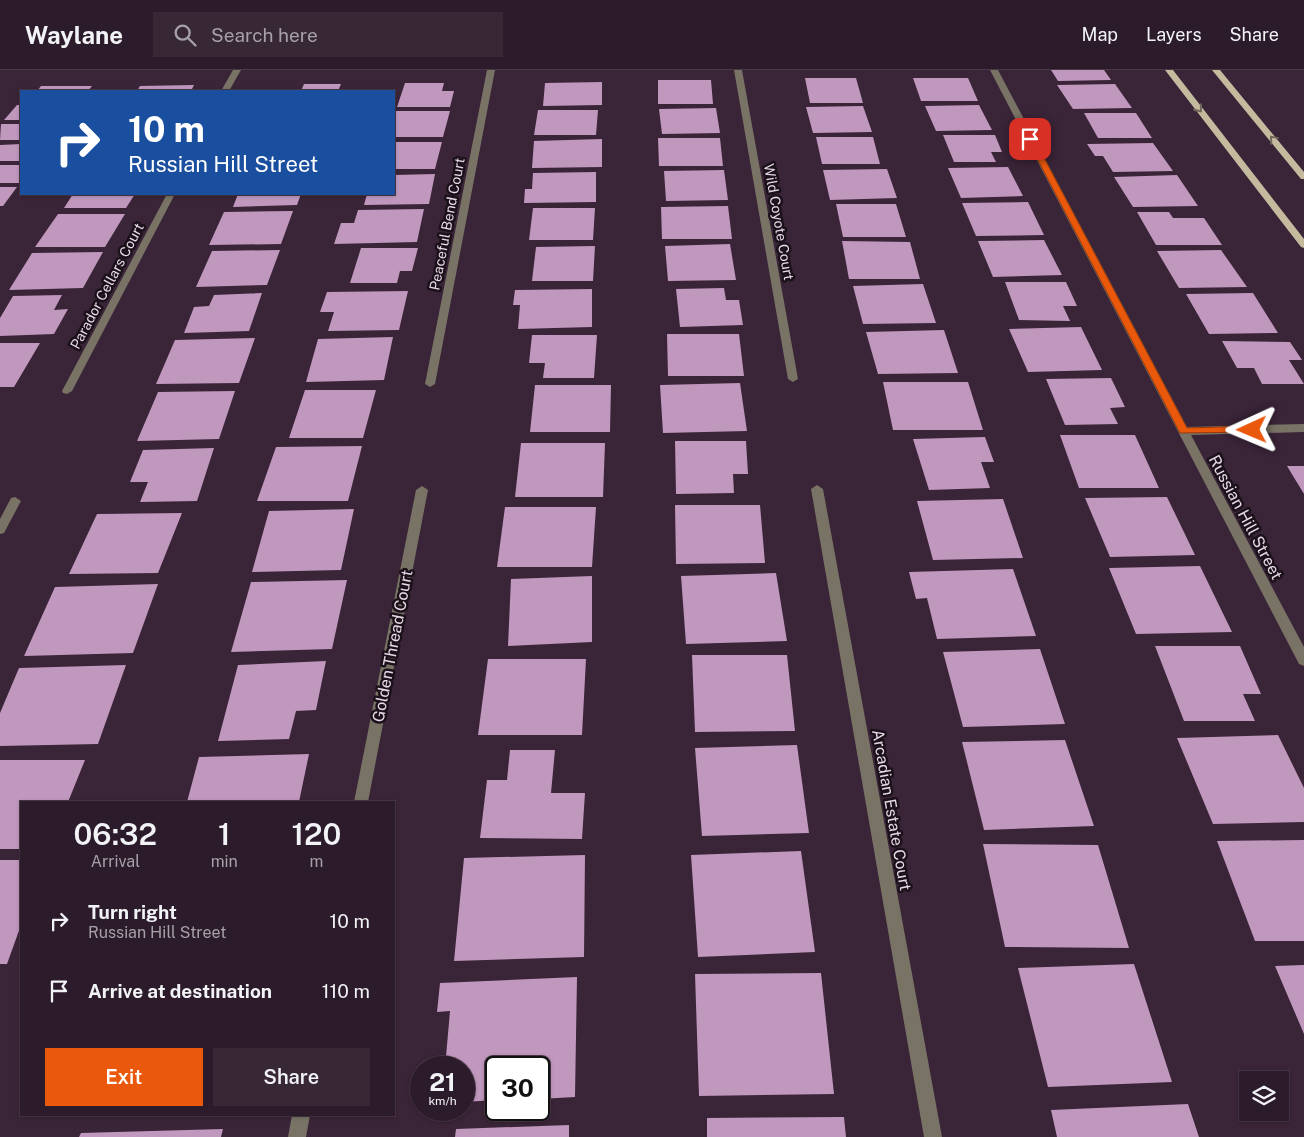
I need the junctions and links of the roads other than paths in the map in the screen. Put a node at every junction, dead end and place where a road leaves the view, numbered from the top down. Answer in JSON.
{"nodes":[{"id":1,"x":237,"y":70,"type":"edge"},
{"id":2,"x":491,"y":70,"type":"edge"},
{"id":3,"x":738,"y":70,"type":"edge"},
{"id":4,"x":994,"y":70,"type":"edge"},
{"id":5,"x":1169,"y":70,"type":"edge"},
{"id":6,"x":1216,"y":70,"type":"edge"},
{"id":7,"x":226,"y":90,"type":"edge"},
{"id":8,"x":1304,"y":176,"type":"edge"},
{"id":9,"x":170,"y":195,"type":"edge"},
{"id":10,"x":1304,"y":245,"type":"edge"},
{"id":11,"x":793,"y":379,"type":"dead end"},
{"id":12,"x":430,"y":384,"type":"dead end"},
{"id":13,"x":67,"y":391,"type":"dead end"},
{"id":14,"x":1304,"y":428,"type":"edge"},
{"id":15,"x":1184,"y":431,"type":"junction"},
{"id":16,"x":817,"y":489,"type":"dead end"},
{"id":17,"x":422,"y":490,"type":"dead end"},
{"id":18,"x":15,"y":501,"type":"dead end"},
{"id":19,"x":0,"y":530,"type":"edge"},
{"id":20,"x":1304,"y":660,"type":"edge"},
{"id":21,"x":362,"y":801,"type":"edge"},
{"id":22,"x":301,"y":1116,"type":"edge"},
{"id":23,"x":297,"y":1137,"type":"edge"},
{"id":24,"x":933,"y":1137,"type":"edge"}],
"edges":[{"from":1,"to":7,"type":"street"},
{"from":2,"to":12,"type":"street","name":"Peaceful Bend Court"},
{"from":3,"to":11,"type":"street","name":"Wild Coyote Court"},
{"from":4,"to":15,"type":"street","name":"Russian Hill Street"},
{"from":5,"to":10,"type":"main road","one_way":true},
{"from":8,"to":6,"type":"main road","one_way":true},
{"from":9,"to":13,"type":"street","name":"Parador Cellars Court"},
{"from":14,"to":15,"type":"street"},
{"from":15,"to":20,"type":"street","name":"Russian Hill Street"},
{"from":16,"to":24,"type":"street","name":"Arcadian Estate Court"},
{"from":17,"to":21,"type":"street","name":"Golden Thread Court"},
{"from":18,"to":19,"type":"street"},
{"from":22,"to":23,"type":"street"}]}
